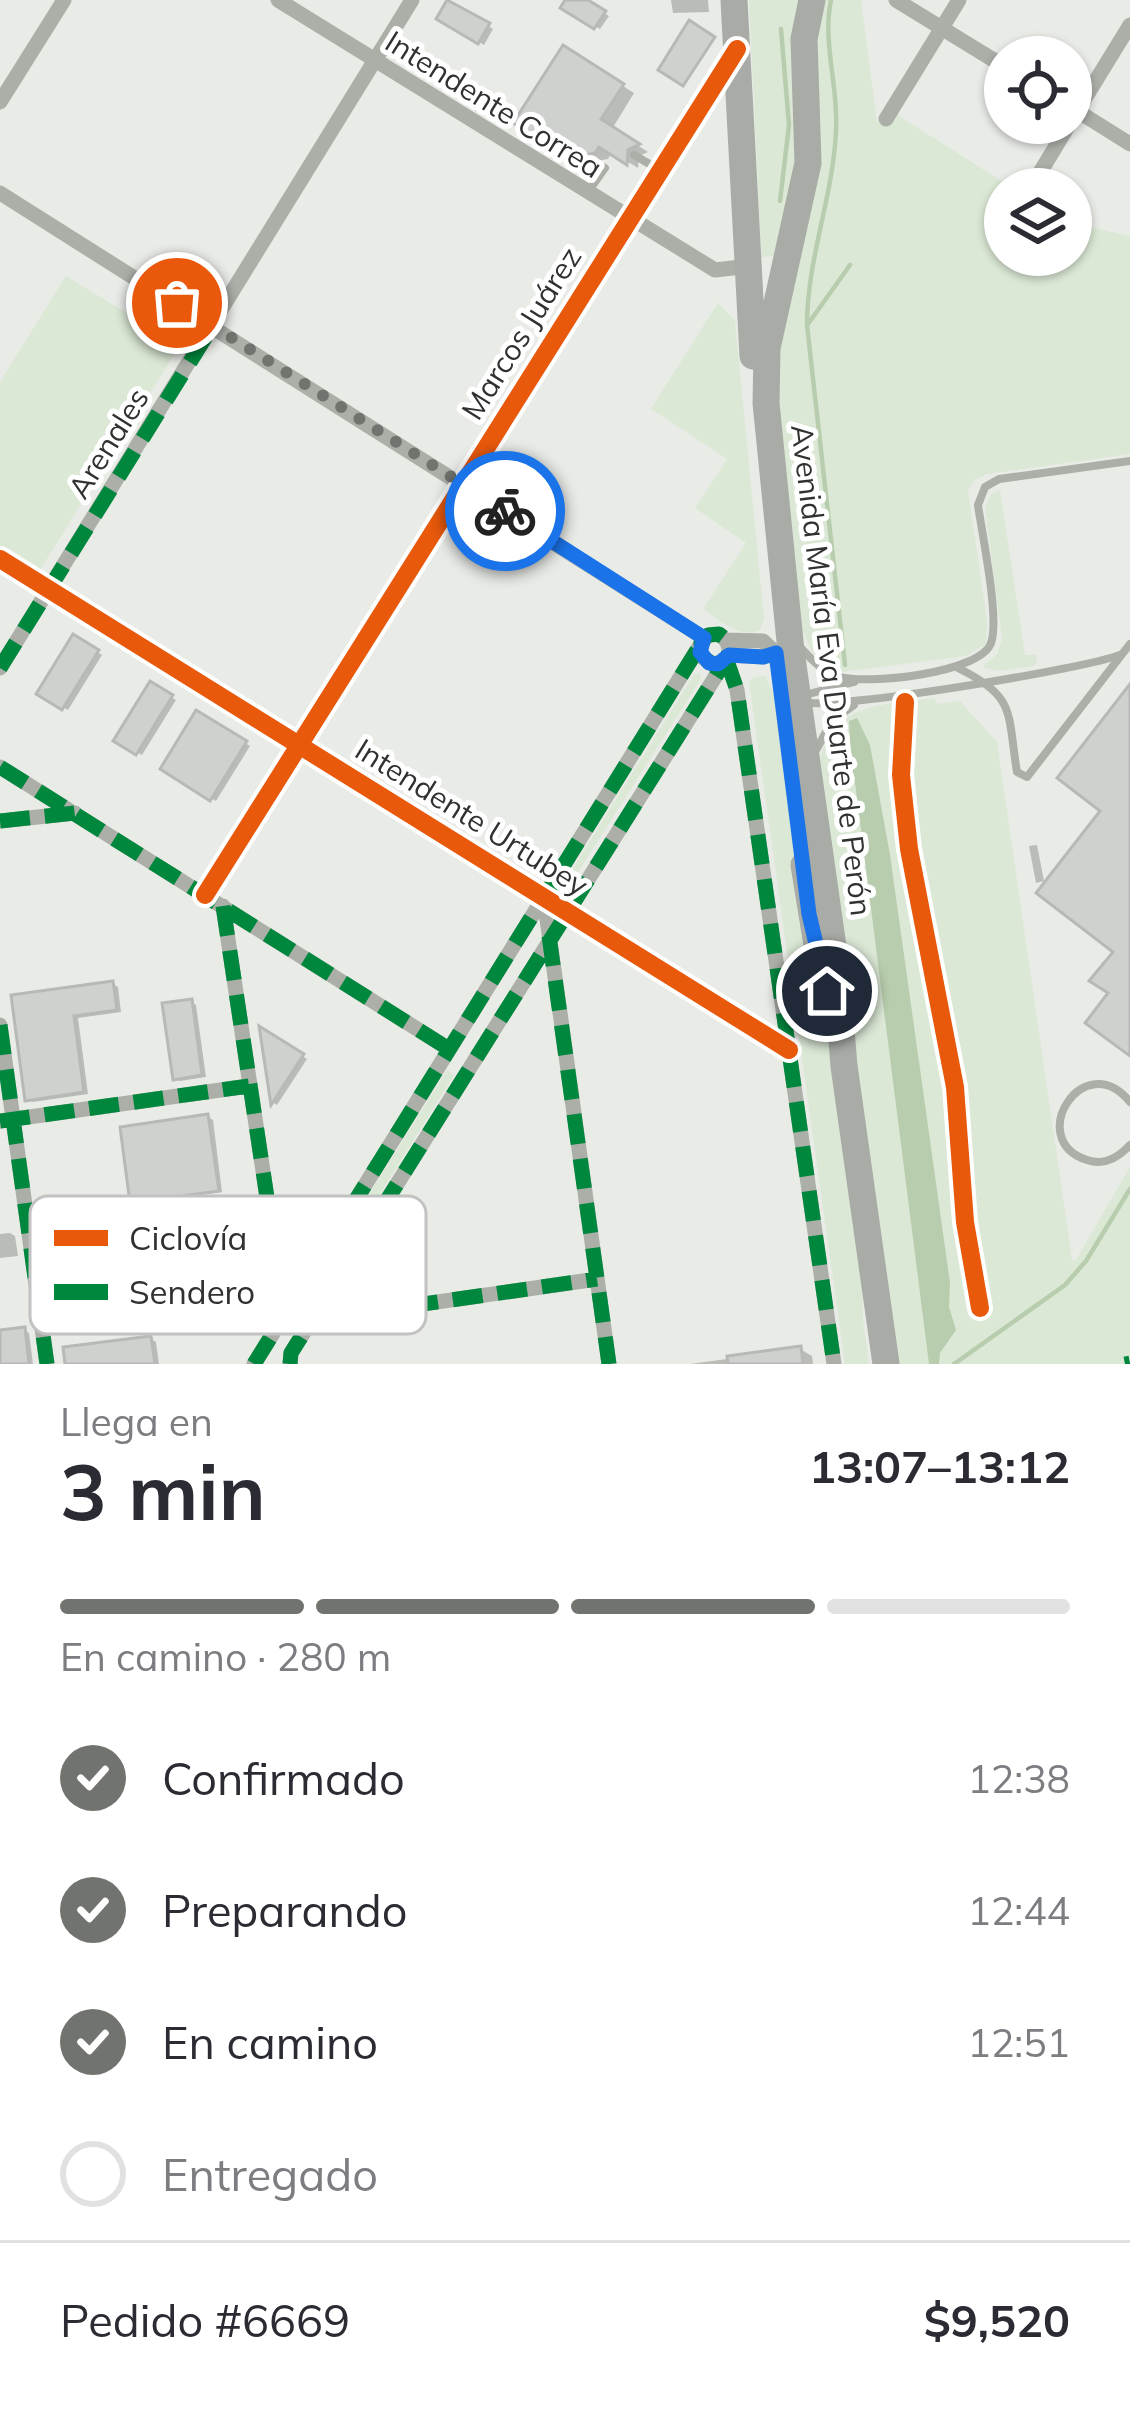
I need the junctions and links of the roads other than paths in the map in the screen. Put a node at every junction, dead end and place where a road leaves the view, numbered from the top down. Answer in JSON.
{"nodes":[{"id":1,"x":64,"y":0,"type":"edge"},
{"id":2,"x":278,"y":0,"type":"edge"},
{"id":3,"x":412,"y":0,"type":"edge"},
{"id":4,"x":734,"y":0,"type":"edge"},
{"id":5,"x":812,"y":0,"type":"edge"},
{"id":6,"x":896,"y":0,"type":"edge"},
{"id":7,"x":959,"y":0,"type":"edge"},
{"id":8,"x":1130,"y":25,"type":"edge"},
{"id":9,"x":942,"y":28,"type":"junction"},
{"id":10,"x":737,"y":49,"type":"junction"},
{"id":11,"x":984,"y":54,"type":"edge"},
{"id":12,"x":374,"y":61,"type":"junction"},
{"id":13,"x":1092,"y":85,"type":"edge"},
{"id":14,"x":0,"y":102,"type":"edge"},
{"id":15,"x":886,"y":118,"type":"dead end"},
{"id":16,"x":1092,"y":126,"type":"edge"},
{"id":17,"x":1130,"y":144,"type":"edge"},
{"id":18,"x":634,"y":155,"type":"dead end"},
{"id":19,"x":591,"y":160,"type":"dead end"},
{"id":20,"x":658,"y":169,"type":"junction"},
{"id":21,"x":0,"y":193,"type":"edge"},
{"id":22,"x":587,"y":193,"type":"junction"},
{"id":23,"x":627,"y":218,"type":"junction"},
{"id":24,"x":750,"y":266,"type":"junction"},
{"id":25,"x":785,"y":269,"type":"junction"},
{"id":26,"x":213,"y":325,"type":"junction"},
{"id":27,"x":1130,"y":461,"type":"edge"},
{"id":28,"x":463,"y":484,"type":"junction"},
{"id":29,"x":0,"y":559,"type":"edge"},
{"id":30,"x":50,"y":590,"type":"junction"},
{"id":31,"x":702,"y":642,"type":"junction"},
{"id":32,"x":1130,"y":644,"type":"edge"},
{"id":33,"x":786,"y":646,"type":"junction"},
{"id":34,"x":726,"y":654,"type":"junction"},
{"id":35,"x":1122,"y":655,"type":"junction"},
{"id":36,"x":957,"y":667,"type":"junction"},
{"id":37,"x":0,"y":668,"type":"edge"},
{"id":38,"x":867,"y":680,"type":"junction"},
{"id":39,"x":985,"y":681,"type":"junction"},
{"id":40,"x":790,"y":700,"type":"junction"},
{"id":41,"x":862,"y":701,"type":"junction"},
{"id":42,"x":298,"y":744,"type":"junction"},
{"id":43,"x":0,"y":766,"type":"edge"},
{"id":44,"x":809,"y":776,"type":"junction"},
{"id":45,"x":75,"y":813,"type":"junction"},
{"id":46,"x":0,"y":821,"type":"edge"},
{"id":47,"x":205,"y":895,"type":"junction"},
{"id":48,"x":544,"y":897,"type":"junction"},
{"id":49,"x":223,"y":906,"type":"junction"},
{"id":50,"x":567,"y":912,"type":"junction"},
{"id":51,"x":550,"y":940,"type":"junction"},
{"id":52,"x":0,"y":1024,"type":"edge"},
{"id":53,"x":449,"y":1049,"type":"junction"},
{"id":54,"x":789,"y":1050,"type":"junction"},
{"id":55,"x":844,"y":1066,"type":"junction"},
{"id":56,"x":249,"y":1086,"type":"junction"},
{"id":57,"x":1130,"y":1102,"type":"edge"},
{"id":58,"x":6,"y":1120,"type":"edge"},
{"id":59,"x":1130,"y":1145,"type":"edge"},
{"id":60,"x":266,"y":1196,"type":"edge"},
{"id":61,"x":359,"y":1196,"type":"edge"},
{"id":62,"x":390,"y":1196,"type":"edge"},
{"id":63,"x":870,"y":1256,"type":"junction"},
{"id":64,"x":30,"y":1263,"type":"edge"},
{"id":65,"x":597,"y":1279,"type":"junction"},
{"id":66,"x":426,"y":1304,"type":"edge"},
{"id":67,"x":42,"y":1334,"type":"edge"},
{"id":68,"x":274,"y":1334,"type":"edge"},
{"id":69,"x":305,"y":1334,"type":"edge"},
{"id":70,"x":290,"y":1362,"type":"edge"},
{"id":71,"x":47,"y":1364,"type":"edge"},
{"id":72,"x":254,"y":1364,"type":"edge"},
{"id":73,"x":609,"y":1364,"type":"edge"},
{"id":74,"x":834,"y":1364,"type":"edge"},
{"id":75,"x":874,"y":1364,"type":"edge"},
{"id":76,"x":886,"y":1364,"type":"edge"}],
"edges":[{"from":1,"to":14,"type":"street"},
{"from":2,"to":12,"type":"street","name":"Intendente Correa"},
{"from":3,"to":12,"type":"street","name":"Arenales"},
{"from":4,"to":10,"type":"highway","name":"Avenida María Eva Duarte de Perón"},
{"from":5,"to":25,"type":"highway","name":"Avenida María Eva Duarte de Perón"},
{"from":6,"to":9,"type":"street"},
{"from":7,"to":9,"type":"street"},
{"from":8,"to":13,"type":"street"},
{"from":9,"to":11,"type":"street"},
{"from":9,"to":15,"type":"street"},
{"from":10,"to":20,"type":"street","name":"Marcos Juárez"},
{"from":10,"to":24,"type":"highway","name":"Avenida María Eva Duarte de Perón"},
{"from":12,"to":22,"type":"street","name":"Intendente Correa"},
{"from":12,"to":26,"type":"street","name":"Arenales"},
{"from":16,"to":17,"type":"street"},
{"from":18,"to":20,"type":"lane"},
{"from":19,"to":22,"type":"lane"},
{"from":20,"to":23,"type":"street","name":"Marcos Juárez"},
{"from":21,"to":26,"type":"street"},
{"from":22,"to":23,"type":"street","name":"Intendente Correa"},
{"from":23,"to":24,"type":"street","name":"Intendente Correa"},
{"from":23,"to":28,"type":"street","name":"Marcos Juárez"},
{"from":24,"to":25,"type":"highway"},
{"from":24,"to":33,"type":"highway","name":"Avenida María Eva Duarte de Perón"},
{"from":25,"to":33,"type":"highway","name":"Avenida María Eva Duarte de Perón"},
{"from":26,"to":28,"type":"street"},
{"from":26,"to":30,"type":"street","name":"Arenales"},
{"from":27,"to":36,"type":"lane"},
{"from":28,"to":31,"type":"street"},
{"from":28,"to":42,"type":"street","name":"Marcos Juárez"},
{"from":29,"to":30,"type":"street","name":"Intendente Urtubey"},
{"from":30,"to":37,"type":"street","name":"Arenales"},
{"from":30,"to":42,"type":"street","name":"Intendente Urtubey"},
{"from":31,"to":34,"type":"street"},
{"from":31,"to":34,"type":"street"},
{"from":31,"to":48,"type":"street"},
{"from":32,"to":35,"type":"lane"},
{"from":33,"to":34,"type":"street"},
{"from":33,"to":38,"type":"lane"},
{"from":33,"to":40,"type":"highway","name":"Avenida María Eva Duarte de Perón"},
{"from":34,"to":50,"type":"street"},
{"from":34,"to":54,"type":"street"},
{"from":35,"to":39,"type":"lane"},
{"from":35,"to":39,"type":"lane"},
{"from":36,"to":38,"type":"lane"},
{"from":36,"to":39,"type":"lane"},
{"from":38,"to":40,"type":"lane"},
{"from":39,"to":41,"type":"lane"},
{"from":40,"to":41,"type":"lane"},
{"from":40,"to":44,"type":"highway","name":"Avenida María Eva Duarte de Perón"},
{"from":40,"to":55,"type":"highway","name":"Avenida María Eva Duarte de Perón"},
{"from":41,"to":44,"type":"lane"},
{"from":42,"to":47,"type":"street","name":"Marcos Juárez"},
{"from":42,"to":48,"type":"street","name":"Intendente Urtubey"},
{"from":43,"to":45,"type":"street"},
{"from":44,"to":55,"type":"highway","name":"Avenida María Eva Duarte de Perón"},
{"from":45,"to":46,"type":"street"},
{"from":45,"to":47,"type":"street"},
{"from":47,"to":49,"type":"street"},
{"from":48,"to":50,"type":"street","name":"Intendente Urtubey"},
{"from":48,"to":51,"type":"street"},
{"from":48,"to":53,"type":"street"},
{"from":49,"to":53,"type":"street"},
{"from":49,"to":56,"type":"street"},
{"from":50,"to":51,"type":"street"},
{"from":50,"to":54,"type":"street","name":"Intendente Urtubey"},
{"from":51,"to":62,"type":"street"},
{"from":51,"to":65,"type":"street"},
{"from":52,"to":58,"type":"street"},
{"from":53,"to":61,"type":"street"},
{"from":54,"to":74,"type":"street"},
{"from":55,"to":63,"type":"highway","name":"Avenida María Eva Duarte de Perón"},
{"from":56,"to":58,"type":"street"},
{"from":56,"to":60,"type":"street"},
{"from":57,"to":59,"type":"lane"},
{"from":58,"to":64,"type":"street"},
{"from":63,"to":75,"type":"highway"},
{"from":63,"to":76,"type":"highway","name":"Avenida María Eva Duarte de Perón"},
{"from":65,"to":66,"type":"street"},
{"from":65,"to":73,"type":"street"},
{"from":67,"to":71,"type":"street"},
{"from":68,"to":72,"type":"street"},
{"from":69,"to":70,"type":"street"}]}
